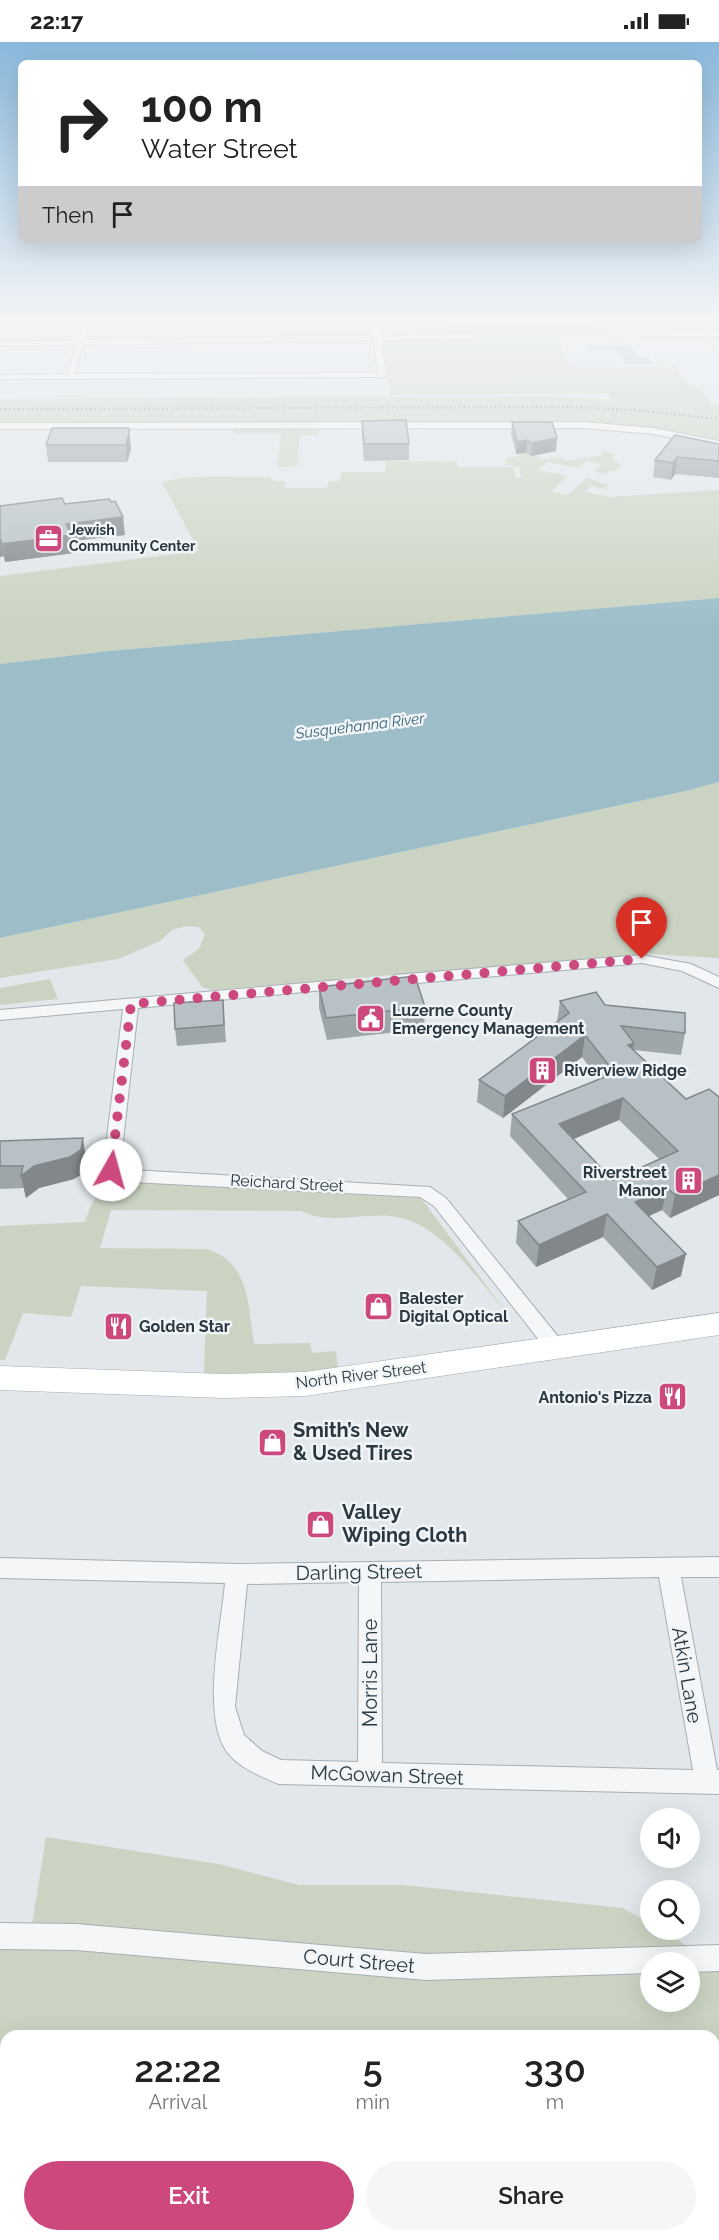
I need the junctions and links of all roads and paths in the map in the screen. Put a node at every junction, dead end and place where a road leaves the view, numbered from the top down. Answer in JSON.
{"nodes":[{"id":1,"x":0,"y":426,"type":"edge"},
{"id":2,"x":719,"y":444,"type":"edge"},
{"id":3,"x":377,"y":982,"type":"edge"},
{"id":4,"x":719,"y":983,"type":"edge"},
{"id":5,"x":353,"y":984,"type":"edge"},
{"id":6,"x":131,"y":1004,"type":"junction"},
{"id":7,"x":0,"y":1015,"type":"edge"},
{"id":8,"x":719,"y":1324,"type":"edge"},
{"id":9,"x":557,"y":1349,"type":"junction"},
{"id":10,"x":0,"y":1378,"type":"edge"},
{"id":11,"x":668,"y":1567,"type":"junction"},
{"id":12,"x":719,"y":1567,"type":"edge"},
{"id":13,"x":0,"y":1568,"type":"edge"},
{"id":14,"x":370,"y":1571,"type":"junction"},
{"id":15,"x":237,"y":1574,"type":"junction"},
{"id":16,"x":370,"y":1776,"type":"junction"},
{"id":17,"x":713,"y":1782,"type":"edge"},
{"id":18,"x":0,"y":1936,"type":"edge"},
{"id":19,"x":719,"y":1958,"type":"edge"}],
"edges":[{"from":1,"to":2,"type":"street"},
{"from":3,"to":4,"type":"street"},
{"from":5,"to":6,"type":"street"},
{"from":6,"to":7,"type":"street"},
{"from":6,"to":9,"type":"street","name":"Reichard Street"},
{"from":8,"to":9,"type":"main road","name":"North River Street"},
{"from":9,"to":10,"type":"main road","name":"North River Street"},
{"from":11,"to":12,"type":"street","name":"Darling Street"},
{"from":11,"to":14,"type":"street","name":"Darling Street"},
{"from":11,"to":17,"type":"street","name":"Atkin Lane"},
{"from":13,"to":15,"type":"street","name":"Darling Street"},
{"from":14,"to":15,"type":"street","name":"Darling Street"},
{"from":14,"to":16,"type":"street","name":"Morris Lane"},
{"from":15,"to":16,"type":"street","name":"McGowan Street"},
{"from":16,"to":17,"type":"street","name":"McGowan Street"},
{"from":18,"to":19,"type":"street","name":"Court Street"}]}
